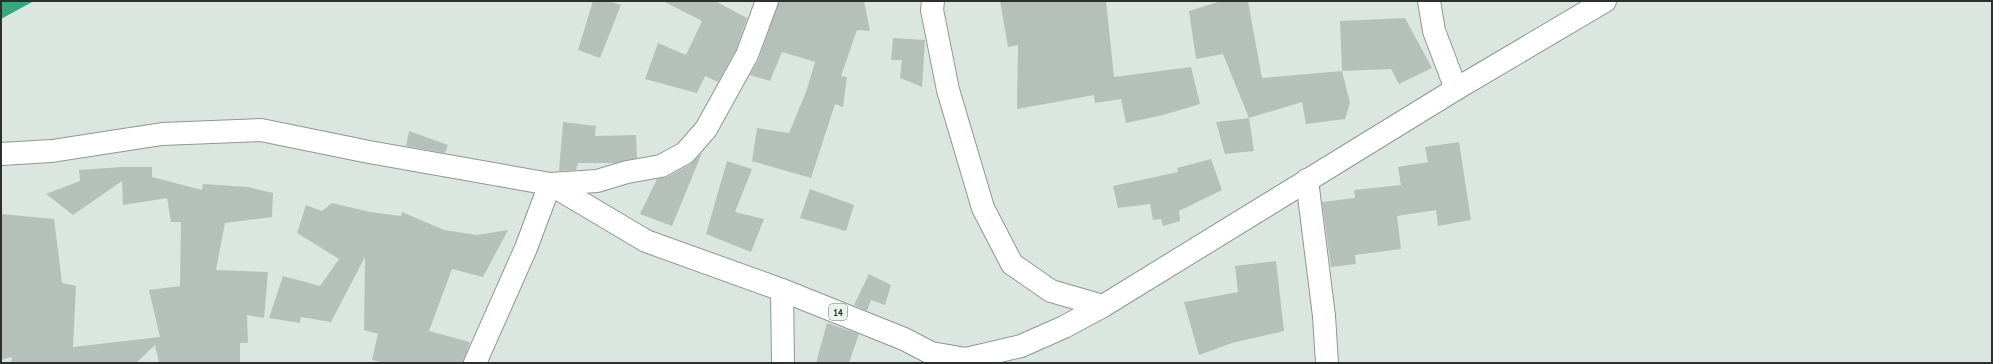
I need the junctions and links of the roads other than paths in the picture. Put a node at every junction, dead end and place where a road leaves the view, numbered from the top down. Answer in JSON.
{"nodes":[{"id":1,"x":767,"y":1,"type":"edge"},
{"id":2,"x":933,"y":1,"type":"edge"},
{"id":3,"x":1429,"y":1,"type":"edge"},
{"id":4,"x":1606,"y":1,"type":"edge"},
{"id":5,"x":1456,"y":89,"type":"junction"},
{"id":6,"x":1,"y":154,"type":"edge"},
{"id":7,"x":1307,"y":180,"type":"junction"},
{"id":8,"x":550,"y":184,"type":"junction"},
{"id":9,"x":782,"y":290,"type":"junction"},
{"id":10,"x":1103,"y":306,"type":"junction"},
{"id":11,"x":475,"y":363,"type":"edge"},
{"id":12,"x":783,"y":363,"type":"edge"},
{"id":13,"x":1327,"y":363,"type":"edge"}],
"edges":[{"from":1,"to":8,"type":"main road"},
{"from":2,"to":10,"type":"main road"},
{"from":3,"to":5,"type":"main road"},
{"from":4,"to":5,"type":"main road","number":"14"},
{"from":5,"to":7,"type":"main road","number":"14"},
{"from":6,"to":8,"type":"main road","number":"14"},
{"from":7,"to":10,"type":"main road","number":"14"},
{"from":7,"to":13,"type":"main road"},
{"from":8,"to":9,"type":"main road","number":"14"},
{"from":8,"to":11,"type":"main road"},
{"from":9,"to":10,"type":"main road","number":"14"},
{"from":9,"to":12,"type":"main road"}]}
